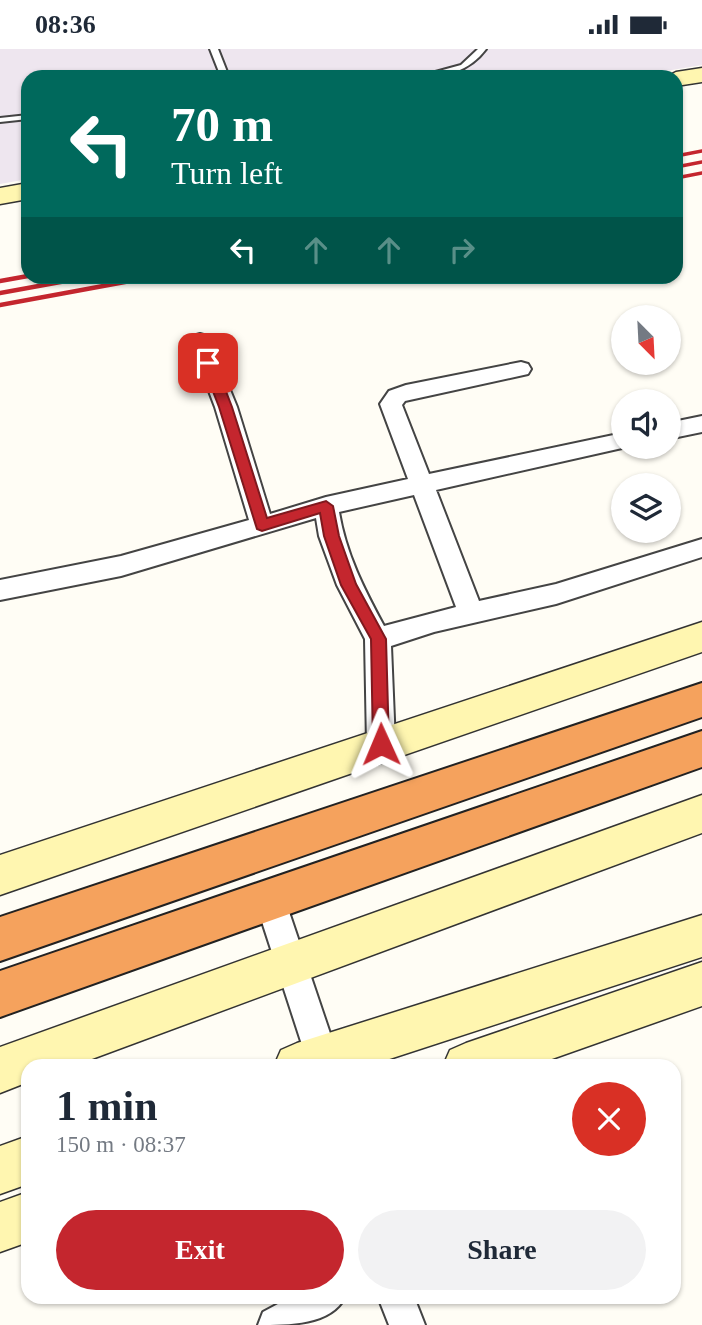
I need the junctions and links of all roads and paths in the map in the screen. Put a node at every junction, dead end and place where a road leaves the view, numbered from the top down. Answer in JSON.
{"nodes":[{"id":1,"x":214,"y":49,"type":"edge"},
{"id":2,"x":482,"y":49,"type":"edge"},
{"id":3,"x":222,"y":70,"type":"edge"},
{"id":4,"x":452,"y":70,"type":"edge"},
{"id":5,"x":702,"y":75,"type":"edge"},
{"id":6,"x":683,"y":78,"type":"edge"},
{"id":7,"x":21,"y":118,"type":"edge"},
{"id":8,"x":0,"y":120,"type":"edge"},
{"id":9,"x":21,"y":192,"type":"edge"},
{"id":10,"x":0,"y":196,"type":"edge"},
{"id":11,"x":200,"y":341,"type":"dead end"},
{"id":12,"x":520,"y":369,"type":"dead end"},
{"id":13,"x":702,"y":424,"type":"edge"},
{"id":14,"x":681,"y":428,"type":"edge"},
{"id":15,"x":611,"y":444,"type":"edge"},
{"id":16,"x":422,"y":484,"type":"junction"},
{"id":17,"x":326,"y":506,"type":"junction"},
{"id":18,"x":262,"y":525,"type":"junction"},
{"id":19,"x":702,"y":548,"type":"edge"},
{"id":20,"x":0,"y":590,"type":"edge"},
{"id":21,"x":471,"y":613,"type":"junction"},
{"id":22,"x":702,"y":637,"type":"edge"},
{"id":23,"x":378,"y":639,"type":"junction"},
{"id":24,"x":702,"y":700,"type":"edge"},
{"id":25,"x":381,"y":744,"type":"junction"},
{"id":26,"x":702,"y":749,"type":"edge"},
{"id":27,"x":702,"y":814,"type":"edge"},
{"id":28,"x":0,"y":875,"type":"edge"},
{"id":29,"x":270,"y":900,"type":"junction"},
{"id":30,"x":702,"y":936,"type":"edge"},
{"id":31,"x":0,"y":939,"type":"edge"},
{"id":32,"x":293,"y":963,"type":"junction"},
{"id":33,"x":702,"y":983,"type":"edge"},
{"id":34,"x":0,"y":994,"type":"edge"},
{"id":35,"x":30,"y":1059,"type":"edge"},
{"id":36,"x":314,"y":1059,"type":"edge"},
{"id":37,"x":327,"y":1059,"type":"edge"},
{"id":38,"x":486,"y":1059,"type":"edge"},
{"id":39,"x":21,"y":1062,"type":"edge"},
{"id":40,"x":0,"y":1070,"type":"edge"},
{"id":41,"x":21,"y":1162,"type":"edge"},
{"id":42,"x":0,"y":1170,"type":"edge"},
{"id":43,"x":21,"y":1220,"type":"edge"},
{"id":44,"x":0,"y":1227,"type":"edge"},
{"id":45,"x":314,"y":1304,"type":"edge"},
{"id":46,"x":399,"y":1304,"type":"edge"},
{"id":47,"x":276,"y":1325,"type":"edge"},
{"id":48,"x":407,"y":1325,"type":"edge"}],
"edges":[{"from":1,"to":3,"type":"lane"},
{"from":2,"to":4,"type":"lane"},
{"from":5,"to":6,"type":"street"},
{"from":7,"to":8,"type":"lane"},
{"from":9,"to":10,"type":"street"},
{"from":11,"to":18,"type":"street"},
{"from":12,"to":16,"type":"street"},
{"from":13,"to":14,"type":"street"},
{"from":15,"to":16,"type":"street"},
{"from":16,"to":17,"type":"street"},
{"from":16,"to":21,"type":"street"},
{"from":17,"to":18,"type":"street"},
{"from":17,"to":23,"type":"street"},
{"from":18,"to":20,"type":"street"},
{"from":19,"to":21,"type":"street"},
{"from":21,"to":23,"type":"street"},
{"from":22,"to":25,"type":"street"},
{"from":23,"to":25,"type":"street"},
{"from":24,"to":31,"type":"highway"},
{"from":25,"to":28,"type":"street"},
{"from":26,"to":29,"type":"highway"},
{"from":27,"to":32,"type":"street"},
{"from":29,"to":32,"type":"street"},
{"from":29,"to":34,"type":"highway"},
{"from":30,"to":37,"type":"street"},
{"from":32,"to":35,"type":"street"},
{"from":32,"to":36,"type":"street"},
{"from":33,"to":38,"type":"street"},
{"from":39,"to":40,"type":"street"},
{"from":41,"to":42,"type":"street"},
{"from":43,"to":44,"type":"street"},
{"from":45,"to":47,"type":"street"},
{"from":46,"to":48,"type":"street"}]}
